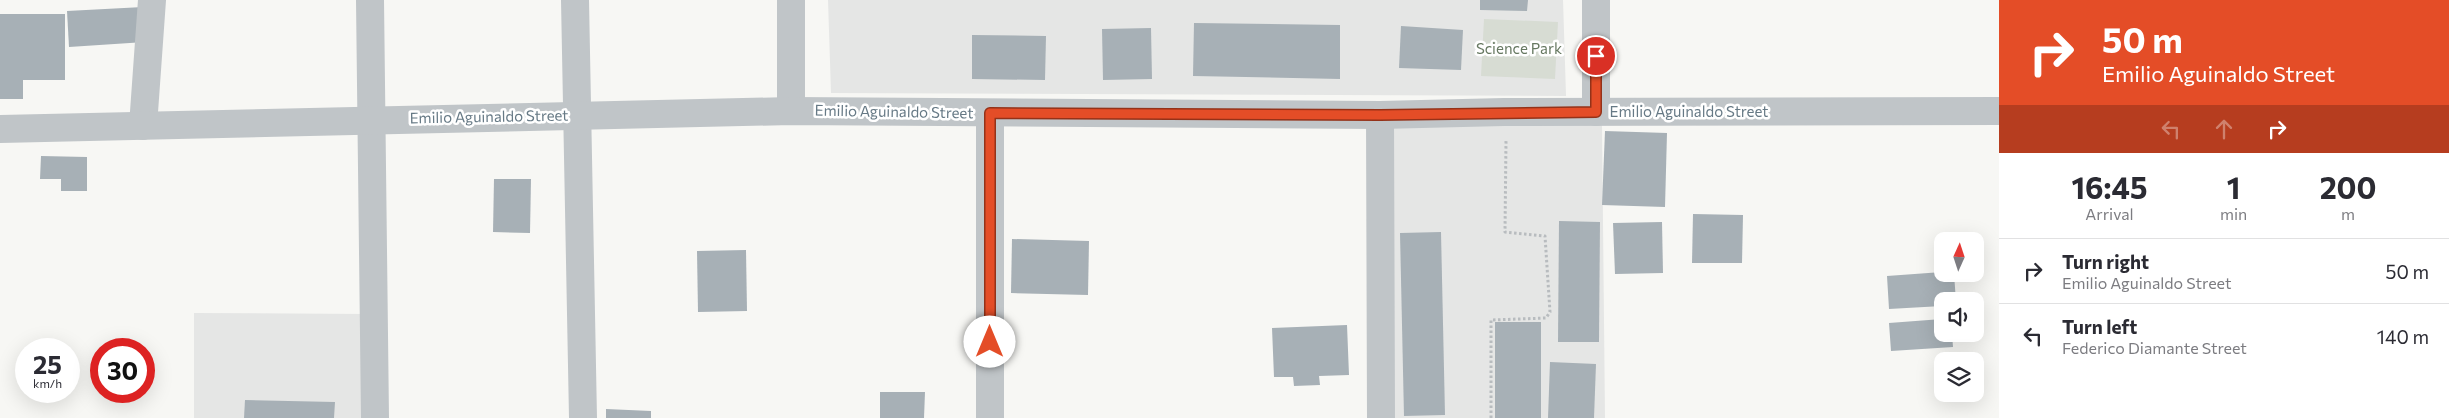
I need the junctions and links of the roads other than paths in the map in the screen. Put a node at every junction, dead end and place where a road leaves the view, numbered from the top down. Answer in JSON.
{"nodes":[{"id":1,"x":152,"y":0,"type":"edge"},
{"id":2,"x":370,"y":0,"type":"edge"},
{"id":3,"x":575,"y":0,"type":"edge"},
{"id":4,"x":790,"y":0,"type":"edge"},
{"id":5,"x":1596,"y":0,"type":"edge"},
{"id":6,"x":1999,"y":110,"type":"edge"},
{"id":7,"x":791,"y":111,"type":"junction"},
{"id":8,"x":1596,"y":112,"type":"junction"},
{"id":9,"x":990,"y":113,"type":"junction"},
{"id":10,"x":577,"y":115,"type":"junction"},
{"id":11,"x":1380,"y":115,"type":"junction"},
{"id":12,"x":372,"y":119,"type":"junction"},
{"id":13,"x":143,"y":126,"type":"junction"},
{"id":14,"x":0,"y":129,"type":"edge"},
{"id":15,"x":375,"y":418,"type":"edge"},
{"id":16,"x":583,"y":418,"type":"edge"},
{"id":17,"x":990,"y":418,"type":"edge"},
{"id":18,"x":1381,"y":418,"type":"edge"}],
"edges":[{"from":1,"to":13,"type":"street"},
{"from":2,"to":12,"type":"street"},
{"from":3,"to":10,"type":"street"},
{"from":4,"to":7,"type":"street"},
{"from":5,"to":8,"type":"street"},
{"from":6,"to":8,"type":"street","name":"Emilio Aguinaldo Street"},
{"from":7,"to":9,"type":"street","name":"Emilio Aguinaldo Street"},
{"from":7,"to":10,"type":"street","name":"Emilio Aguinaldo Street"},
{"from":8,"to":11,"type":"street","name":"Emilio Aguinaldo Street"},
{"from":9,"to":11,"type":"street","name":"Emilio Aguinaldo Street"},
{"from":9,"to":17,"type":"street"},
{"from":10,"to":12,"type":"street","name":"Emilio Aguinaldo Street"},
{"from":10,"to":16,"type":"street"},
{"from":11,"to":18,"type":"street"},
{"from":12,"to":13,"type":"street","name":"Emilio Aguinaldo Street"},
{"from":12,"to":15,"type":"street"},
{"from":13,"to":14,"type":"street","name":"Emilio Aguinaldo Street"}]}
